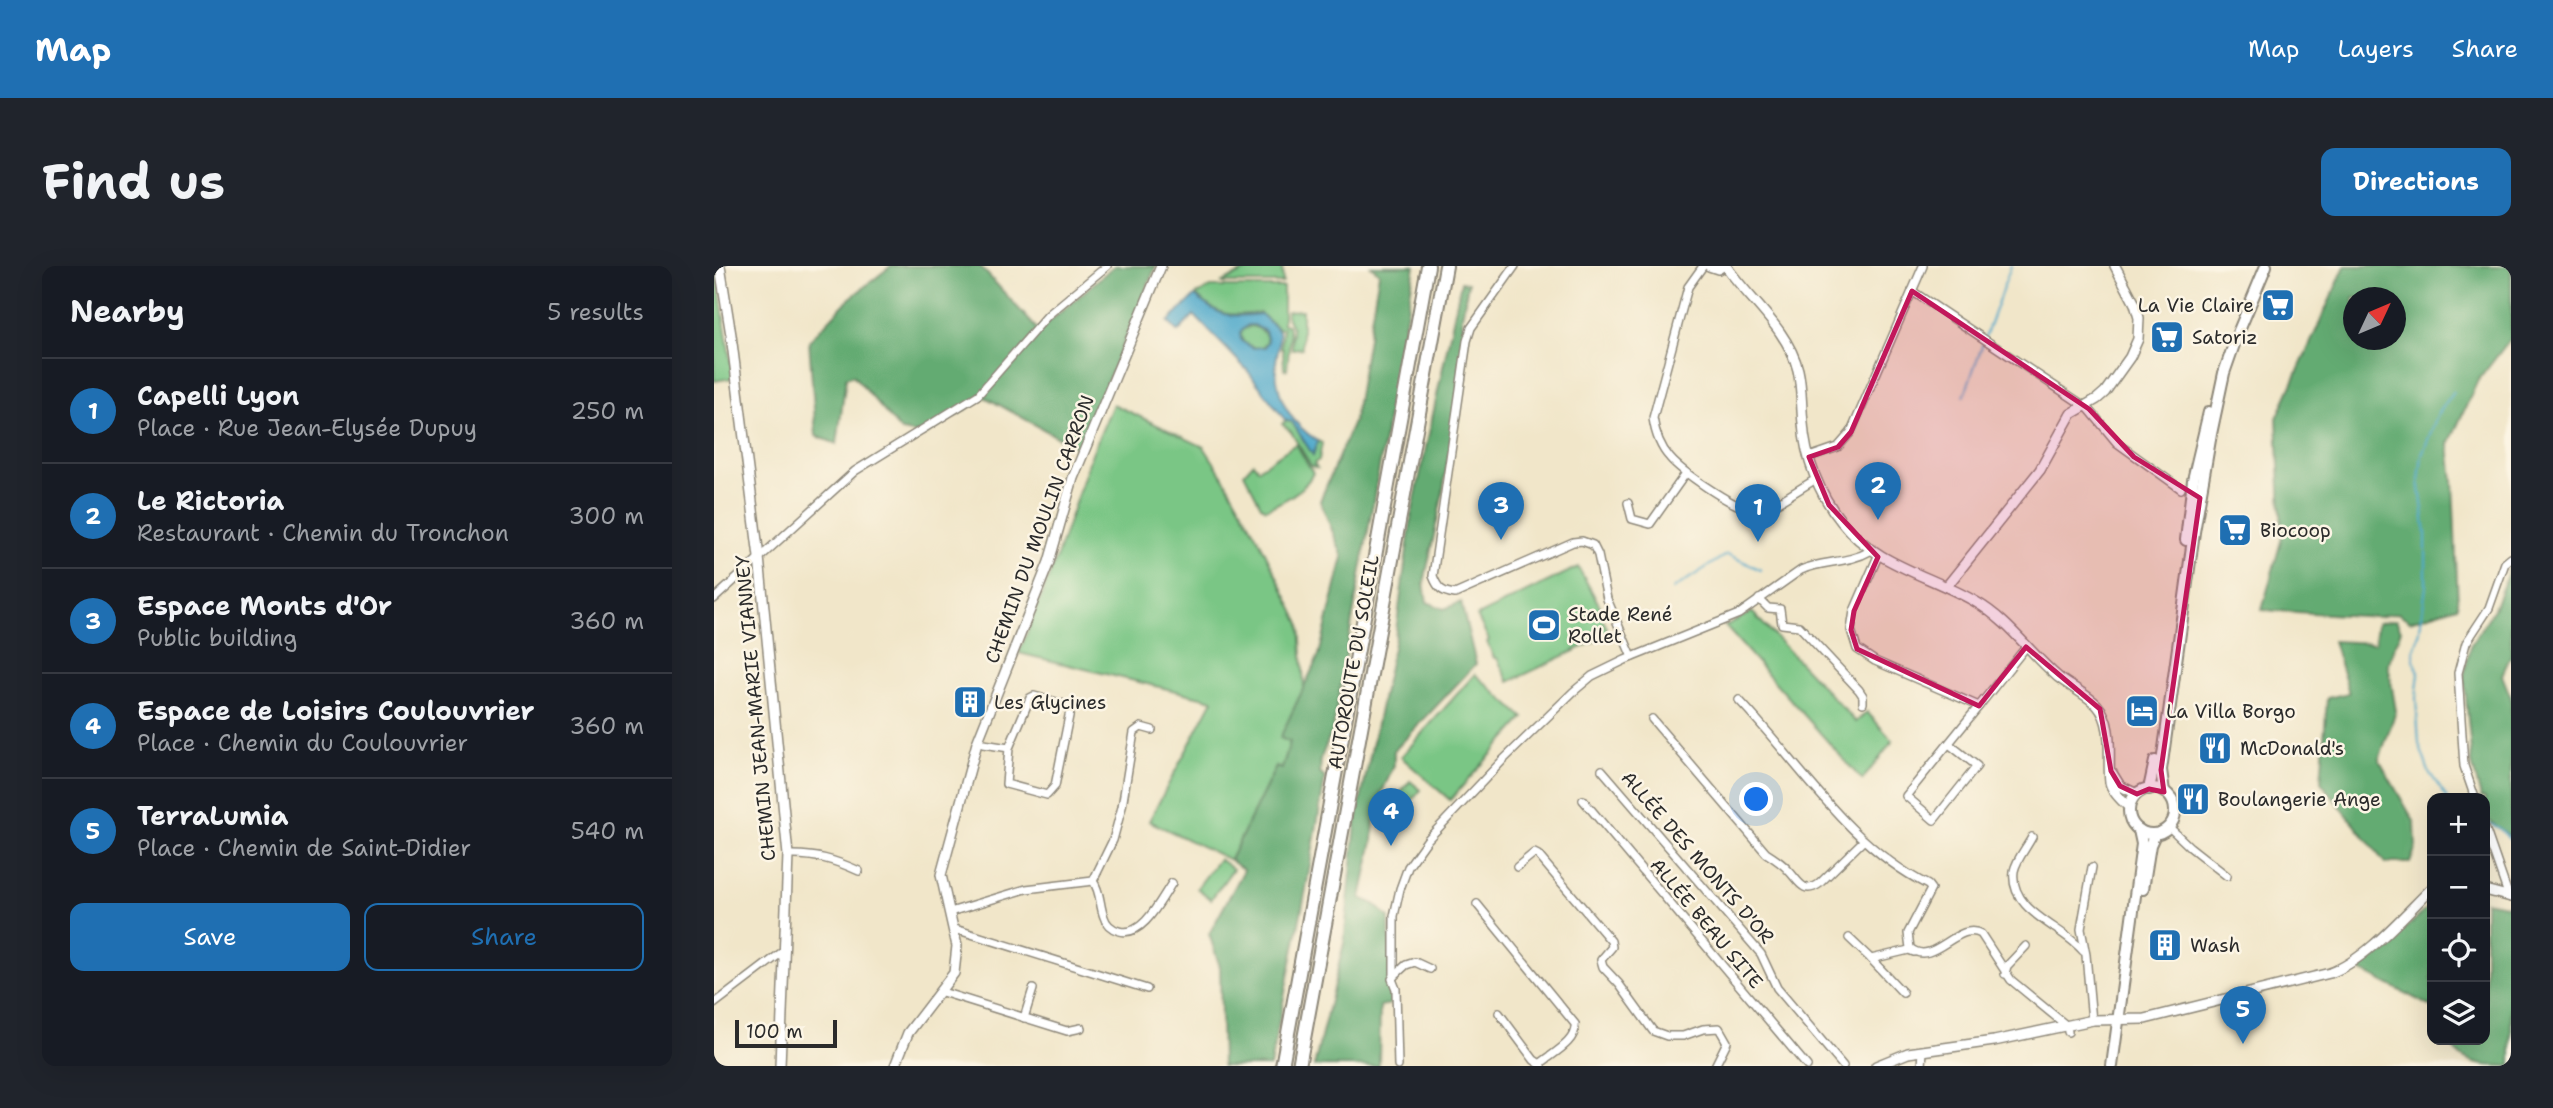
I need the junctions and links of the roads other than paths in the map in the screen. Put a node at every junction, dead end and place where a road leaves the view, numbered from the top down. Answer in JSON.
{"nodes":[{"id":1,"x":720,"y":266,"type":"edge"},
{"id":2,"x":1107,"y":266,"type":"edge"},
{"id":3,"x":1161,"y":266,"type":"edge"},
{"id":4,"x":1425,"y":266,"type":"edge"},
{"id":5,"x":1448,"y":266,"type":"edge"},
{"id":6,"x":1515,"y":266,"type":"edge"},
{"id":7,"x":1703,"y":266,"type":"edge"},
{"id":8,"x":1923,"y":266,"type":"edge"},
{"id":9,"x":2115,"y":266,"type":"edge"},
{"id":10,"x":2259,"y":266,"type":"edge"},
{"id":11,"x":2266,"y":266,"type":"edge"},
{"id":12,"x":1718,"y":267,"type":"edge"},
{"id":13,"x":1693,"y":277,"type":"junction"},
{"id":14,"x":1912,"y":291,"type":"junction"},
{"id":15,"x":2083,"y":406,"type":"junction"},
{"id":16,"x":1809,"y":457,"type":"junction"},
{"id":17,"x":1686,"y":473,"type":"junction"},
{"id":18,"x":1816,"y":479,"type":"junction"},
{"id":19,"x":2191,"y":493,"type":"junction"},
{"id":20,"x":1628,"y":503,"type":"dead end"},
{"id":21,"x":1874,"y":553,"type":"junction"},
{"id":22,"x":759,"y":557,"type":"junction"},
{"id":23,"x":2511,"y":558,"type":"edge"},
{"id":24,"x":1947,"y":586,"type":"junction"},
{"id":25,"x":714,"y":599,"type":"edge"},
{"id":26,"x":1759,"y":599,"type":"junction"},
{"id":27,"x":2026,"y":647,"type":"junction"},
{"id":28,"x":1632,"y":657,"type":"junction"},
{"id":29,"x":1740,"y":701,"type":"dead end"},
{"id":30,"x":1863,"y":703,"type":"dead end"},
{"id":31,"x":1979,"y":706,"type":"junction"},
{"id":32,"x":1652,"y":719,"type":"dead end"},
{"id":33,"x":1152,"y":730,"type":"dead end"},
{"id":34,"x":977,"y":743,"type":"junction"},
{"id":35,"x":1949,"y":744,"type":"junction"},
{"id":36,"x":1009,"y":748,"type":"junction"},
{"id":37,"x":1602,"y":770,"type":"dead end"},
{"id":38,"x":2111,"y":772,"type":"junction"},
{"id":39,"x":2149,"y":789,"type":"junction"},
{"id":40,"x":2164,"y":792,"type":"junction"},
{"id":41,"x":2473,"y":793,"type":"edge"},
{"id":42,"x":2137,"y":794,"type":"junction"},
{"id":43,"x":1583,"y":800,"type":"dead end"},
{"id":44,"x":2129,"y":807,"type":"junction"},
{"id":45,"x":2169,"y":827,"type":"junction"},
{"id":46,"x":2139,"y":830,"type":"junction"},
{"id":47,"x":2155,"y":834,"type":"junction"},
{"id":48,"x":2032,"y":837,"type":"dead end"},
{"id":49,"x":1863,"y":841,"type":"junction"},
{"id":50,"x":2490,"y":842,"type":"edge"},
{"id":51,"x":788,"y":855,"type":"junction"},
{"id":52,"x":1517,"y":867,"type":"dead end"},
{"id":53,"x":2092,"y":867,"type":"dead end"},
{"id":54,"x":859,"y":871,"type":"dead end"},
{"id":55,"x":2227,"y":876,"type":"dead end"},
{"id":56,"x":1093,"y":881,"type":"junction"},
{"id":57,"x":1172,"y":883,"type":"dead end"},
{"id":58,"x":2490,"y":891,"type":"edge"},
{"id":59,"x":2427,"y":893,"type":"edge"},
{"id":60,"x":2510,"y":897,"type":"edge"},
{"id":61,"x":1477,"y":904,"type":"dead end"},
{"id":62,"x":950,"y":912,"type":"junction"},
{"id":63,"x":955,"y":929,"type":"junction"},
{"id":64,"x":1849,"y":938,"type":"dead end"},
{"id":65,"x":2026,"y":946,"type":"dead end"},
{"id":66,"x":785,"y":950,"type":"junction"},
{"id":67,"x":1914,"y":952,"type":"junction"},
{"id":68,"x":2086,"y":955,"type":"junction"},
{"id":69,"x":1871,"y":959,"type":"junction"},
{"id":70,"x":1430,"y":970,"type":"dead end"},
{"id":71,"x":2005,"y":974,"type":"junction"},
{"id":72,"x":1394,"y":976,"type":"junction"},
{"id":73,"x":1034,"y":989,"type":"dead end"},
{"id":74,"x":1147,"y":989,"type":"dead end"},
{"id":75,"x":942,"y":992,"type":"junction"},
{"id":76,"x":1903,"y":993,"type":"dead end"},
{"id":77,"x":714,"y":1004,"type":"edge"},
{"id":78,"x":1499,"y":1013,"type":"dead end"},
{"id":79,"x":2121,"y":1013,"type":"junction"},
{"id":80,"x":1024,"y":1018,"type":"junction"},
{"id":81,"x":2092,"y":1021,"type":"junction"},
{"id":82,"x":1081,"y":1028,"type":"dead end"},
{"id":83,"x":2067,"y":1029,"type":"junction"},
{"id":84,"x":1923,"y":1051,"type":"junction"},
{"id":85,"x":1541,"y":1065,"type":"edge"},
{"id":86,"x":780,"y":1066,"type":"edge"},
{"id":87,"x":894,"y":1066,"type":"edge"},
{"id":88,"x":1282,"y":1066,"type":"edge"},
{"id":89,"x":1299,"y":1066,"type":"edge"},
{"id":90,"x":1398,"y":1066,"type":"edge"},
{"id":91,"x":1715,"y":1066,"type":"edge"},
{"id":92,"x":1807,"y":1066,"type":"edge"},
{"id":93,"x":1843,"y":1066,"type":"edge"},
{"id":94,"x":1876,"y":1066,"type":"edge"},
{"id":95,"x":1922,"y":1066,"type":"edge"},
{"id":96,"x":2113,"y":1066,"type":"edge"}],
"edges":[{"from":1,"to":22,"type":"street","name":"CHEMIN JEAN-MARIE VIANNEY"},
{"from":2,"to":22,"type":"street"},
{"from":3,"to":34,"type":"street","name":"CHEMIN DU MOULIN CARRON"},
{"from":4,"to":88,"type":"highway","name":"AUTOROUTE DU SOLEIL"},
{"from":5,"to":89,"type":"highway","name":"AUTOROUTE DU SOLEIL"},
{"from":6,"to":28,"type":"street"},
{"from":7,"to":13,"type":"street"},
{"from":8,"to":14,"type":"street"},
{"from":9,"to":15,"type":"street"},
{"from":10,"to":19,"type":"main road"},
{"from":11,"to":19,"type":"main road"},
{"from":12,"to":13,"type":"street"},
{"from":12,"to":16,"type":"street"},
{"from":13,"to":17,"type":"street"},
{"from":14,"to":15,"type":"street"},
{"from":14,"to":16,"type":"street"},
{"from":15,"to":19,"type":"street"},
{"from":15,"to":24,"type":"street"},
{"from":16,"to":18,"type":"street"},
{"from":17,"to":18,"type":"street"},
{"from":17,"to":20,"type":"street"},
{"from":18,"to":21,"type":"street"},
{"from":19,"to":39,"type":"main road"},
{"from":19,"to":40,"type":"main road"},
{"from":21,"to":24,"type":"street"},
{"from":21,"to":26,"type":"street"},
{"from":21,"to":31,"type":"street"},
{"from":22,"to":25,"type":"street"},
{"from":22,"to":51,"type":"street","name":"CHEMIN JEAN-MARIE VIANNEY"},
{"from":23,"to":41,"type":"street"},
{"from":24,"to":27,"type":"street"},
{"from":26,"to":28,"type":"street"},
{"from":26,"to":30,"type":"street"},
{"from":27,"to":31,"type":"street"},
{"from":27,"to":38,"type":"street"},
{"from":28,"to":72,"type":"street"},
{"from":29,"to":49,"type":"street"},
{"from":31,"to":35,"type":"street"},
{"from":32,"to":49,"type":"street"},
{"from":33,"to":56,"type":"street"},
{"from":34,"to":36,"type":"street"},
{"from":34,"to":62,"type":"street","name":"CHEMIN DU MOULIN CARRON"},
{"from":35,"to":35,"type":"street"},
{"from":36,"to":36,"type":"street"},
{"from":37,"to":93,"type":"street","name":"ALLÉE DES MONTS D'OR"},
{"from":38,"to":42,"type":"street"},
{"from":38,"to":44,"type":"street"},
{"from":39,"to":40,"type":"main road"},
{"from":39,"to":42,"type":"main road"},
{"from":40,"to":45,"type":"main road"},
{"from":42,"to":44,"type":"main road"},
{"from":43,"to":92,"type":"street","name":"ALLÉE BEAU SITE"},
{"from":44,"to":46,"type":"main road"},
{"from":45,"to":47,"type":"main road"},
{"from":45,"to":55,"type":"street"},
{"from":46,"to":47,"type":"main road"},
{"from":46,"to":79,"type":"main road"},
{"from":47,"to":79,"type":"main road"},
{"from":48,"to":68,"type":"street"},
{"from":49,"to":67,"type":"street"},
{"from":50,"to":60,"type":"street"},
{"from":51,"to":54,"type":"street"},
{"from":51,"to":66,"type":"street","name":"CHEMIN JEAN-MARIE VIANNEY"},
{"from":52,"to":91,"type":"street"},
{"from":53,"to":68,"type":"street"},
{"from":56,"to":57,"type":"street"},
{"from":56,"to":62,"type":"street"},
{"from":58,"to":60,"type":"street"},
{"from":59,"to":79,"type":"street"},
{"from":61,"to":85,"type":"street"},
{"from":62,"to":63,"type":"street","name":"CHEMIN DU MOULIN CARRON"},
{"from":63,"to":74,"type":"street"},
{"from":63,"to":75,"type":"street","name":"CHEMIN DU MOULIN CARRON"},
{"from":64,"to":69,"type":"street"},
{"from":65,"to":71,"type":"street"},
{"from":66,"to":77,"type":"street"},
{"from":66,"to":86,"type":"street","name":"CHEMIN JEAN-MARIE VIANNEY"},
{"from":67,"to":69,"type":"street"},
{"from":67,"to":71,"type":"street"},
{"from":68,"to":81,"type":"street"},
{"from":69,"to":76,"type":"street"},
{"from":70,"to":72,"type":"street"},
{"from":71,"to":83,"type":"street"},
{"from":72,"to":90,"type":"street"},
{"from":73,"to":80,"type":"street"},
{"from":75,"to":80,"type":"street"},
{"from":75,"to":87,"type":"street","name":"CHEMIN DU MOULIN CARRON"},
{"from":78,"to":85,"type":"street"},
{"from":79,"to":81,"type":"street"},
{"from":79,"to":96,"type":"main road"},
{"from":79,"to":96,"type":"main road"},
{"from":80,"to":82,"type":"street"},
{"from":81,"to":83,"type":"street"},
{"from":83,"to":84,"type":"street"},
{"from":84,"to":94,"type":"street"},
{"from":84,"to":95,"type":"street"}]}
